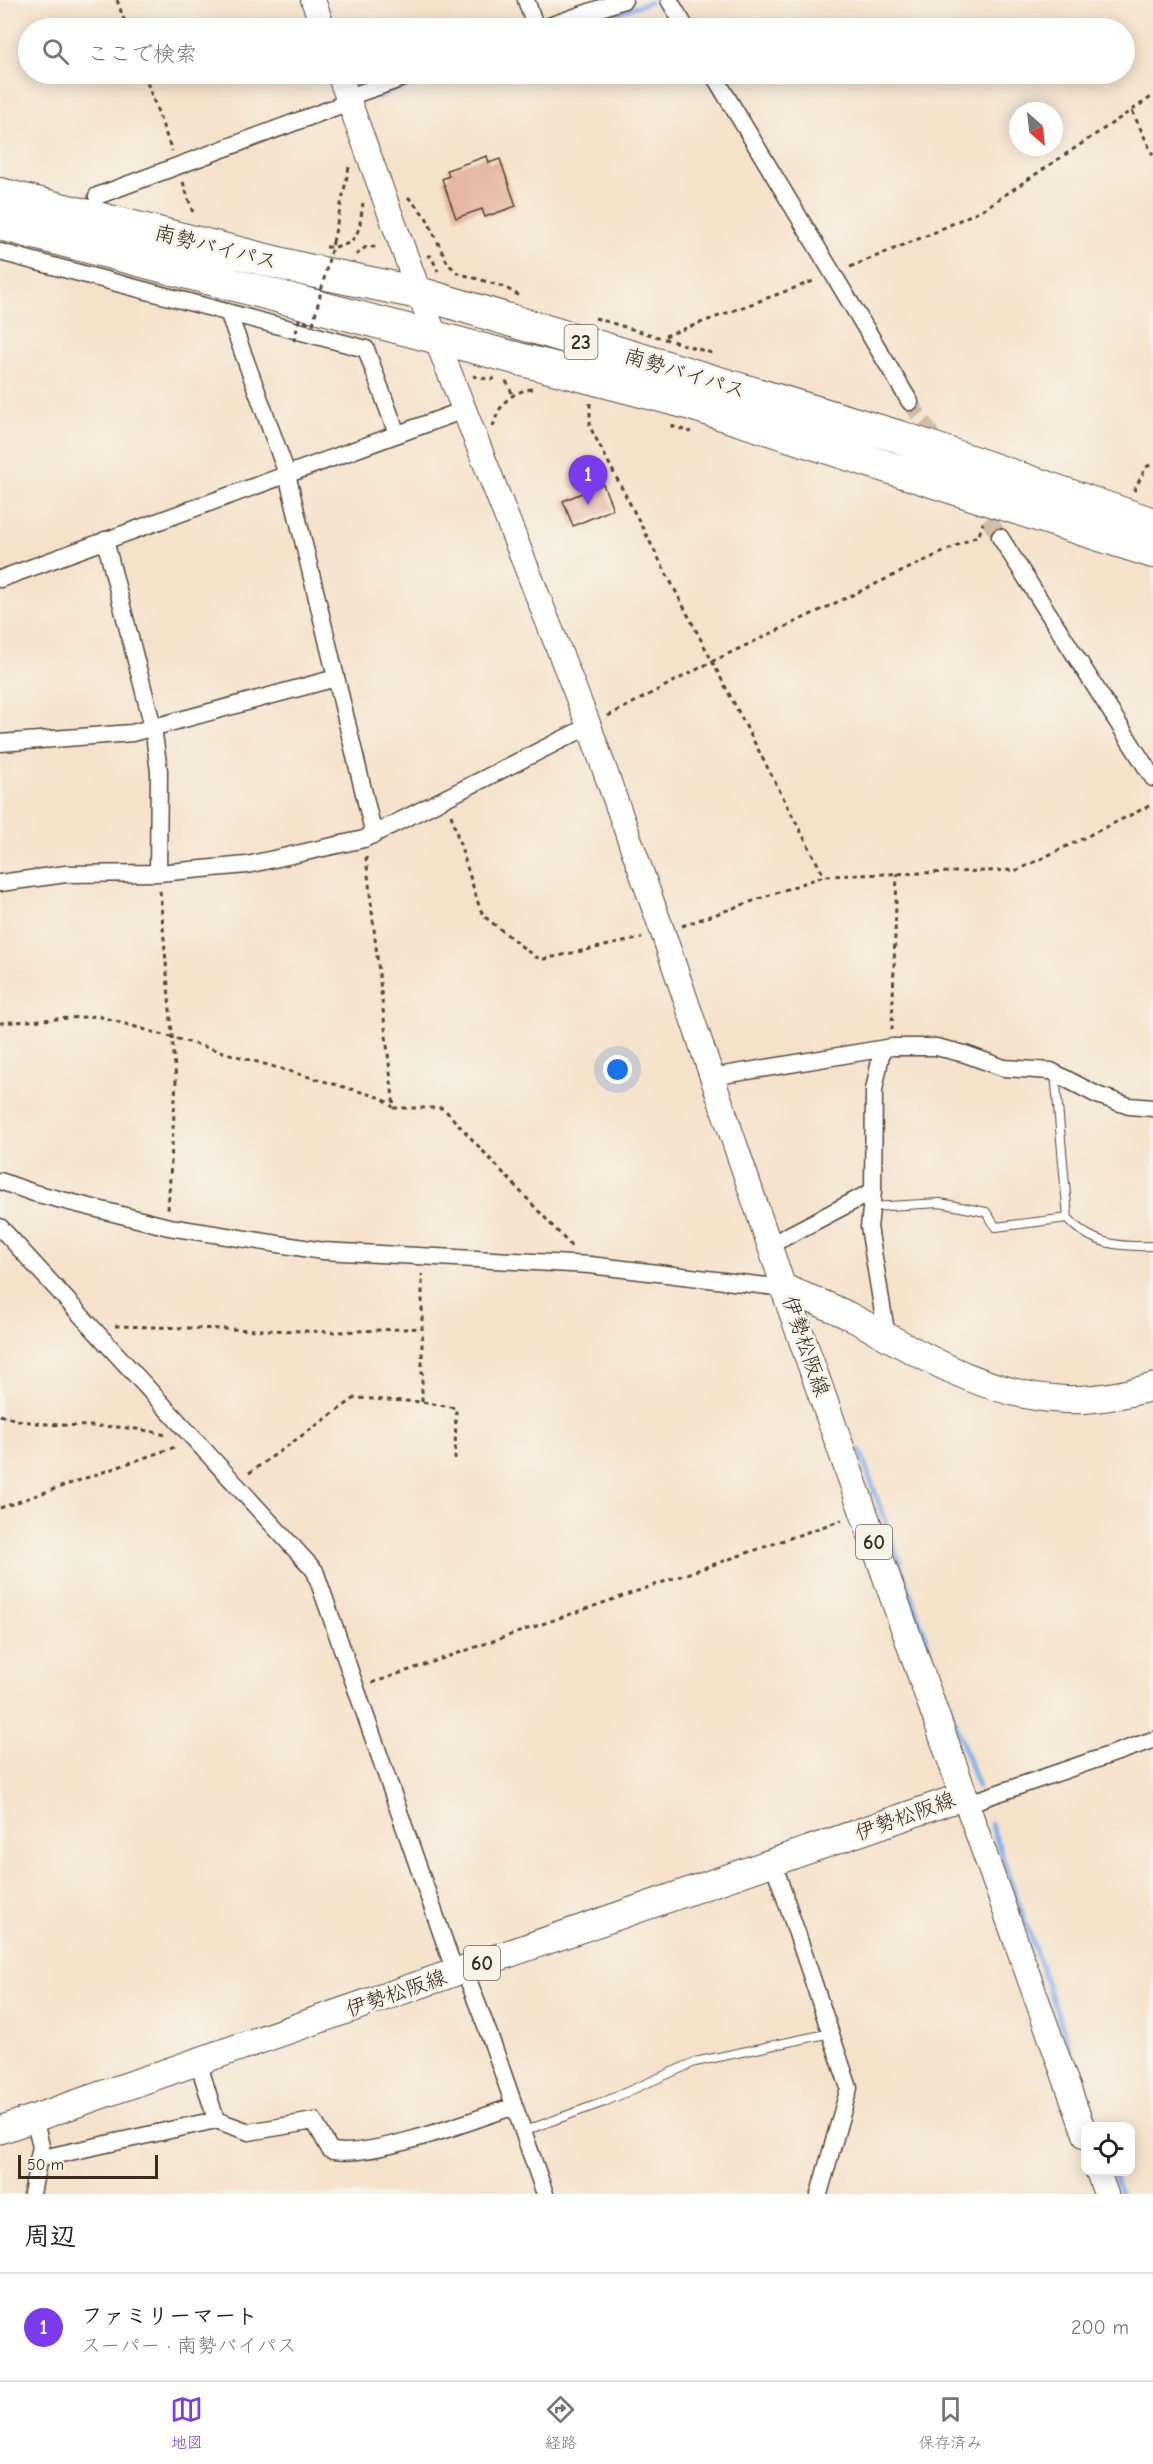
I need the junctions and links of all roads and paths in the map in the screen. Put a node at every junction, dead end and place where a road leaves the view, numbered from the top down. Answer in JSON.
{"nodes":[{"id":1,"x":117,"y":0,"type":"edge"},
{"id":2,"x":313,"y":0,"type":"edge"},
{"id":3,"x":526,"y":0,"type":"edge"},
{"id":4,"x":624,"y":0,"type":"edge"},
{"id":5,"x":669,"y":0,"type":"edge"},
{"id":6,"x":123,"y":18,"type":"edge"},
{"id":7,"x":320,"y":18,"type":"edge"},
{"id":8,"x":532,"y":18,"type":"edge"},
{"id":9,"x":572,"y":18,"type":"edge"},
{"id":10,"x":680,"y":18,"type":"edge"},
{"id":11,"x":148,"y":84,"type":"edge"},
{"id":12,"x":343,"y":84,"type":"edge"},
{"id":13,"x":389,"y":84,"type":"edge"},
{"id":14,"x":719,"y":84,"type":"edge"},
{"id":15,"x":1153,"y":96,"type":"edge"},
{"id":16,"x":349,"y":99,"type":"junction"},
{"id":17,"x":1132,"y":111,"type":"junction"},
{"id":18,"x":1153,"y":155,"type":"edge"},
{"id":19,"x":350,"y":165,"type":"dead end"},
{"id":20,"x":179,"y":172,"type":"junction"},
{"id":21,"x":0,"y":194,"type":"edge"},
{"id":22,"x":97,"y":196,"type":"dead end"},
{"id":23,"x":195,"y":219,"type":"dead end"},
{"id":24,"x":0,"y":224,"type":"edge"},
{"id":25,"x":0,"y":252,"type":"edge"},
{"id":26,"x":833,"y":273,"type":"junction"},
{"id":27,"x":419,"y":293,"type":"junction"},
{"id":28,"x":228,"y":312,"type":"junction"},
{"id":29,"x":435,"y":336,"type":"junction"},
{"id":30,"x":663,"y":337,"type":"dead end"},
{"id":31,"x":294,"y":341,"type":"dead end"},
{"id":32,"x":539,"y":388,"type":"dead end"},
{"id":33,"x":910,"y":402,"type":"tunnel mouth"},
{"id":34,"x":601,"y":406,"type":"dead end"},
{"id":35,"x":464,"y":410,"type":"junction"},
{"id":36,"x":669,"y":426,"type":"dead end"},
{"id":37,"x":691,"y":432,"type":"dead end"},
{"id":38,"x":397,"y":434,"type":"junction"},
{"id":39,"x":1153,"y":464,"type":"edge"},
{"id":40,"x":485,"y":467,"type":"junction"},
{"id":41,"x":287,"y":474,"type":"junction"},
{"id":42,"x":1133,"y":491,"type":"dead end"},
{"id":43,"x":984,"y":518,"type":"dead end"},
{"id":44,"x":1153,"y":524,"type":"edge"},
{"id":45,"x":1000,"y":537,"type":"tunnel mouth"},
{"id":46,"x":105,"y":540,"type":"junction"},
{"id":47,"x":1153,"y":552,"type":"edge"},
{"id":48,"x":0,"y":579,"type":"edge"},
{"id":49,"x":713,"y":661,"type":"junction"},
{"id":50,"x":336,"y":678,"type":"junction"},
{"id":51,"x":589,"y":726,"type":"junction"},
{"id":52,"x":153,"y":727,"type":"junction"},
{"id":53,"x":0,"y":743,"type":"edge"},
{"id":54,"x":1153,"y":778,"type":"edge"},
{"id":55,"x":446,"y":799,"type":"junction"},
{"id":56,"x":1153,"y":804,"type":"edge"},
{"id":57,"x":369,"y":837,"type":"junction"},
{"id":58,"x":158,"y":873,"type":"junction"},
{"id":59,"x":897,"y":873,"type":"junction"},
{"id":60,"x":824,"y":876,"type":"junction"},
{"id":61,"x":0,"y":883,"type":"edge"},
{"id":62,"x":663,"y":933,"type":"junction"},
{"id":63,"x":0,"y":1023,"type":"edge"},
{"id":64,"x":172,"y":1038,"type":"junction"},
{"id":65,"x":887,"y":1049,"type":"junction"},
{"id":66,"x":1055,"y":1073,"type":"junction"},
{"id":67,"x":712,"y":1077,"type":"junction"},
{"id":68,"x":394,"y":1108,"type":"junction"},
{"id":69,"x":1153,"y":1108,"type":"edge"},
{"id":70,"x":0,"y":1181,"type":"edge"},
{"id":71,"x":872,"y":1199,"type":"junction"},
{"id":72,"x":1068,"y":1218,"type":"junction"},
{"id":73,"x":0,"y":1227,"type":"edge"},
{"id":74,"x":169,"y":1227,"type":"junction"},
{"id":75,"x":770,"y":1245,"type":"junction"},
{"id":76,"x":1153,"y":1246,"type":"edge"},
{"id":77,"x":422,"y":1257,"type":"junction"},
{"id":78,"x":590,"y":1265,"type":"junction"},
{"id":79,"x":784,"y":1288,"type":"junction"},
{"id":80,"x":90,"y":1325,"type":"junction"},
{"id":81,"x":422,"y":1328,"type":"junction"},
{"id":82,"x":887,"y":1337,"type":"junction"},
{"id":83,"x":1153,"y":1388,"type":"edge"},
{"id":84,"x":422,"y":1402,"type":"junction"},
{"id":85,"x":0,"y":1415,"type":"edge"},
{"id":86,"x":455,"y":1459,"type":"dead end"},
{"id":87,"x":235,"y":1482,"type":"junction"},
{"id":88,"x":0,"y":1508,"type":"edge"},
{"id":89,"x":864,"y":1512,"type":"junction"},
{"id":90,"x":358,"y":1688,"type":"junction"},
{"id":91,"x":1153,"y":1740,"type":"edge"},
{"id":92,"x":964,"y":1797,"type":"junction"},
{"id":93,"x":773,"y":1862,"type":"junction"},
{"id":94,"x":460,"y":1971,"type":"junction"},
{"id":95,"x":832,"y":2032,"type":"junction"},
{"id":96,"x":198,"y":2061,"type":"junction"},
{"id":97,"x":514,"y":2106,"type":"junction"},
{"id":98,"x":34,"y":2118,"type":"junction"},
{"id":99,"x":216,"y":2120,"type":"junction"},
{"id":100,"x":1081,"y":2123,"type":"edge"},
{"id":101,"x":0,"y":2130,"type":"edge"},
{"id":102,"x":524,"y":2131,"type":"junction"},
{"id":103,"x":38,"y":2159,"type":"junction"},
{"id":104,"x":1099,"y":2176,"type":"edge"},
{"id":105,"x":33,"y":2194,"type":"edge"},
{"id":106,"x":545,"y":2194,"type":"edge"},
{"id":107,"x":819,"y":2194,"type":"edge"},
{"id":108,"x":1106,"y":2194,"type":"edge"}],
"edges":[{"from":1,"to":6,"type":"path"},
{"from":2,"to":7,"type":"street"},
{"from":3,"to":8,"type":"street"},
{"from":4,"to":9,"type":"street"},
{"from":5,"to":10,"type":"street"},
{"from":11,"to":20,"type":"path"},
{"from":12,"to":16,"type":"street"},
{"from":13,"to":16,"type":"street"},
{"from":14,"to":26,"type":"street"},
{"from":15,"to":17,"type":"path"},
{"from":16,"to":20,"type":"street"},
{"from":16,"to":27,"type":"street"},
{"from":17,"to":18,"type":"path"},
{"from":17,"to":26,"type":"path"},
{"from":19,"to":31,"type":"path","bridge":true},
{"from":20,"to":22,"type":"street"},
{"from":20,"to":23,"type":"path"},
{"from":21,"to":27,"type":"highway","name":"南勢バイパス","number":"23"},
{"from":24,"to":29,"type":"highway","name":"南勢バイパス","number":"23"},
{"from":25,"to":28,"type":"street"},
{"from":26,"to":30,"type":"path"},
{"from":26,"to":33,"type":"street"},
{"from":27,"to":29,"type":"street"},
{"from":27,"to":44,"type":"highway","name":"南勢バイパス","number":"23"},
{"from":28,"to":38,"type":"street"},
{"from":28,"to":41,"type":"street"},
{"from":29,"to":35,"type":"street"},
{"from":29,"to":47,"type":"highway","name":"南勢バイパス","number":"23"},
{"from":32,"to":40,"type":"path"},
{"from":34,"to":49,"type":"path"},
{"from":35,"to":38,"type":"street"},
{"from":35,"to":40,"type":"street"},
{"from":36,"to":37,"type":"path"},
{"from":38,"to":41,"type":"street"},
{"from":39,"to":42,"type":"path"},
{"from":40,"to":51,"type":"street"},
{"from":41,"to":46,"type":"street"},
{"from":41,"to":50,"type":"street"},
{"from":43,"to":49,"type":"path"},
{"from":45,"to":54,"type":"street"},
{"from":46,"to":48,"type":"street"},
{"from":46,"to":52,"type":"street"},
{"from":49,"to":51,"type":"path"},
{"from":49,"to":60,"type":"path"},
{"from":50,"to":52,"type":"street"},
{"from":50,"to":57,"type":"street"},
{"from":51,"to":55,"type":"street"},
{"from":51,"to":62,"type":"street"},
{"from":52,"to":53,"type":"street"},
{"from":52,"to":58,"type":"street"},
{"from":55,"to":57,"type":"street"},
{"from":55,"to":62,"type":"path"},
{"from":56,"to":59,"type":"path"},
{"from":57,"to":58,"type":"street"},
{"from":57,"to":68,"type":"path"},
{"from":58,"to":61,"type":"street"},
{"from":58,"to":64,"type":"path"},
{"from":59,"to":60,"type":"path"},
{"from":59,"to":65,"type":"path"},
{"from":60,"to":62,"type":"path"},
{"from":62,"to":67,"type":"street"},
{"from":63,"to":64,"type":"path"},
{"from":64,"to":68,"type":"path"},
{"from":64,"to":74,"type":"path"},
{"from":65,"to":66,"type":"street"},
{"from":65,"to":67,"type":"street"},
{"from":65,"to":71,"type":"street"},
{"from":66,"to":69,"type":"street"},
{"from":66,"to":72,"type":"lane"},
{"from":67,"to":75,"type":"street"},
{"from":68,"to":78,"type":"path"},
{"from":70,"to":74,"type":"street"},
{"from":71,"to":72,"type":"lane"},
{"from":71,"to":75,"type":"street"},
{"from":71,"to":82,"type":"street"},
{"from":72,"to":76,"type":"lane"},
{"from":73,"to":80,"type":"street"},
{"from":74,"to":77,"type":"street"},
{"from":75,"to":79,"type":"street"},
{"from":77,"to":78,"type":"street"},
{"from":77,"to":81,"type":"path"},
{"from":78,"to":79,"type":"street"},
{"from":79,"to":82,"type":"main road","name":"伊勢松阪線"},
{"from":79,"to":89,"type":"main road","name":"伊勢松阪線","number":"60"},
{"from":80,"to":81,"type":"path"},
{"from":80,"to":87,"type":"street"},
{"from":81,"to":84,"type":"path"},
{"from":82,"to":83,"type":"main road","name":"伊勢松阪線"},
{"from":84,"to":86,"type":"path"},
{"from":84,"to":87,"type":"path"},
{"from":85,"to":88,"type":"path"},
{"from":87,"to":90,"type":"street"},
{"from":89,"to":90,"type":"path"},
{"from":89,"to":92,"type":"main road","name":"伊勢松阪線","number":"60"},
{"from":90,"to":94,"type":"street"},
{"from":91,"to":92,"type":"street"},
{"from":92,"to":93,"type":"main road","name":"伊勢松阪線","number":"60"},
{"from":92,"to":100,"type":"street"},
{"from":93,"to":94,"type":"main road","name":"伊勢松阪線","number":"60"},
{"from":93,"to":95,"type":"street"},
{"from":94,"to":96,"type":"main road","name":"伊勢松阪線","number":"60"},
{"from":94,"to":97,"type":"street"},
{"from":95,"to":102,"type":"lane"},
{"from":95,"to":107,"type":"street"},
{"from":96,"to":98,"type":"main road","name":"伊勢松阪線","number":"60"},
{"from":96,"to":99,"type":"street"},
{"from":97,"to":99,"type":"street"},
{"from":97,"to":102,"type":"street"},
{"from":98,"to":101,"type":"main road","name":"伊勢松阪線","number":"60"},
{"from":98,"to":103,"type":"street"},
{"from":99,"to":103,"type":"street"},
{"from":102,"to":106,"type":"street"},
{"from":103,"to":105,"type":"street"},
{"from":104,"to":108,"type":"street"}]}
